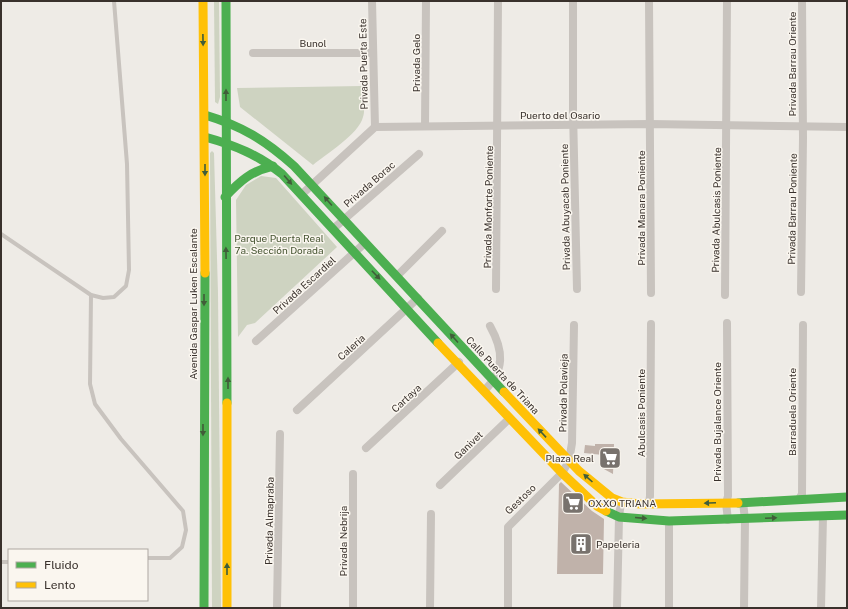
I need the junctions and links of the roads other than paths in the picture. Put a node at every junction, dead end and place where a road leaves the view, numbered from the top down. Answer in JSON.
{"nodes":[{"id":1,"x":114,"y":1,"type":"edge"},
{"id":2,"x":203,"y":1,"type":"edge"},
{"id":3,"x":226,"y":1,"type":"edge"},
{"id":4,"x":372,"y":1,"type":"edge"},
{"id":5,"x":426,"y":1,"type":"edge"},
{"id":6,"x":498,"y":1,"type":"edge"},
{"id":7,"x":573,"y":1,"type":"edge"},
{"id":8,"x":649,"y":1,"type":"edge"},
{"id":9,"x":727,"y":1,"type":"edge"},
{"id":10,"x":802,"y":1,"type":"edge"},
{"id":11,"x":253,"y":53,"type":"dead end"},
{"id":12,"x":373,"y":53,"type":"junction"},
{"id":13,"x":205,"y":115,"type":"junction"},
{"id":14,"x":226,"y":120,"type":"junction"},
{"id":15,"x":650,"y":124,"type":"junction"},
{"id":16,"x":499,"y":125,"type":"junction"},
{"id":17,"x":573,"y":125,"type":"junction"},
{"id":18,"x":726,"y":125,"type":"junction"},
{"id":19,"x":375,"y":126,"type":"junction"},
{"id":20,"x":425,"y":126,"type":"junction"},
{"id":21,"x":803,"y":126,"type":"junction"},
{"id":22,"x":847,"y":127,"type":"edge"},
{"id":23,"x":205,"y":137,"type":"junction"},
{"id":24,"x":265,"y":141,"type":"junction"},
{"id":25,"x":225,"y":142,"type":"junction"},
{"id":26,"x":419,"y":154,"type":"dead end"},
{"id":27,"x":258,"y":156,"type":"junction"},
{"id":28,"x":273,"y":166,"type":"junction"},
{"id":29,"x":313,"y":184,"type":"junction"},
{"id":30,"x":301,"y":195,"type":"junction"},
{"id":31,"x":225,"y":197,"type":"junction"},
{"id":32,"x":344,"y":219,"type":"junction"},
{"id":33,"x":333,"y":229,"type":"junction"},
{"id":34,"x":442,"y":231,"type":"dead end"},
{"id":35,"x":1,"y":234,"type":"edge"},
{"id":36,"x":365,"y":243,"type":"junction"},
{"id":37,"x":354,"y":253,"type":"junction"},
{"id":38,"x":397,"y":276,"type":"junction"},
{"id":39,"x":496,"y":289,"type":"dead end"},
{"id":40,"x":577,"y":289,"type":"dead end"},
{"id":41,"x":652,"y":292,"type":"dead end"},
{"id":42,"x":801,"y":292,"type":"dead end"},
{"id":43,"x":725,"y":295,"type":"dead end"},
{"id":44,"x":91,"y":296,"type":"junction"},
{"id":45,"x":418,"y":298,"type":"junction"},
{"id":46,"x":408,"y":308,"type":"junction"},
{"id":47,"x":727,"y":323,"type":"dead end"},
{"id":48,"x":651,"y":324,"type":"dead end"},
{"id":49,"x":574,"y":325,"type":"dead end"},
{"id":50,"x":803,"y":325,"type":"dead end"},
{"id":51,"x":490,"y":326,"type":"dead end"},
{"id":52,"x":256,"y":341,"type":"dead end"},
{"id":53,"x":459,"y":362,"type":"junction"},
{"id":54,"x":494,"y":382,"type":"junction"},
{"id":55,"x":484,"y":391,"type":"junction"},
{"id":56,"x":297,"y":410,"type":"dead end"},
{"id":57,"x":509,"y":419,"type":"junction"},
{"id":58,"x":280,"y":434,"type":"dead end"},
{"id":59,"x":366,"y":448,"type":"dead end"},
{"id":60,"x":569,"y":461,"type":"junction"},
{"id":61,"x":562,"y":473,"type":"junction"},
{"id":62,"x":353,"y":474,"type":"dead end"},
{"id":63,"x":440,"y":485,"type":"dead end"},
{"id":64,"x":847,"y":497,"type":"edge"},
{"id":65,"x":799,"y":499,"type":"junction"},
{"id":66,"x":621,"y":502,"type":"junction"},
{"id":67,"x":743,"y":502,"type":"junction"},
{"id":68,"x":649,"y":503,"type":"junction"},
{"id":69,"x":726,"y":503,"type":"junction"},
{"id":70,"x":431,"y":514,"type":"dead end"},
{"id":71,"x":847,"y":515,"type":"edge"},
{"id":72,"x":823,"y":516,"type":"junction"},
{"id":73,"x":619,"y":517,"type":"junction"},
{"id":74,"x":728,"y":520,"type":"junction"},
{"id":75,"x":745,"y":520,"type":"junction"},
{"id":76,"x":669,"y":521,"type":"junction"},
{"id":77,"x":148,"y":558,"type":"edge"},
{"id":78,"x":204,"y":608,"type":"edge"},
{"id":79,"x":227,"y":608,"type":"edge"},
{"id":80,"x":277,"y":608,"type":"edge"},
{"id":81,"x":353,"y":608,"type":"edge"},
{"id":82,"x":430,"y":608,"type":"edge"},
{"id":83,"x":508,"y":608,"type":"edge"},
{"id":84,"x":617,"y":608,"type":"edge"},
{"id":85,"x":669,"y":608,"type":"edge"},
{"id":86,"x":744,"y":608,"type":"edge"},
{"id":87,"x":822,"y":608,"type":"edge"}],
"edges":[{"from":1,"to":44,"type":"lane"},
{"from":2,"to":13,"type":"street","name":"Avenida Gaspar Luken Escalante","one_way":true},
{"from":14,"to":3,"type":"street","one_way":true},
{"from":4,"to":12,"type":"street","name":"Privada Puerta Este"},
{"from":5,"to":20,"type":"street","name":"Privada Gelo"},
{"from":6,"to":16,"type":"street","name":"Privada Monforte Poniente"},
{"from":7,"to":17,"type":"street","name":"Privada Abuyacab Poniente"},
{"from":8,"to":15,"type":"street","name":"Privada Manara Poniente"},
{"from":9,"to":18,"type":"street","name":"Privada Abulcasis Poniente"},
{"from":10,"to":21,"type":"street","name":"Privada Barrau Oriente"},
{"from":11,"to":12,"type":"street","name":"Bunol"},
{"from":12,"to":19,"type":"street","name":"Privada Puerta Este"},
{"from":13,"to":14,"type":"street","name":"Calle Puerta de Triana"},
{"from":13,"to":23,"type":"street","name":"Avenida Gaspar Luken Escalante"},
{"from":14,"to":24,"type":"street","name":"Calle Puerta de Triana"},
{"from":14,"to":25,"type":"street"},
{"from":15,"to":17,"type":"street","name":"Puerto del Osario"},
{"from":15,"to":18,"type":"street","name":"Puerto del Osario"},
{"from":15,"to":41,"type":"street","name":"Privada Manara Poniente"},
{"from":16,"to":17,"type":"street","name":"Puerto del Osario"},
{"from":16,"to":20,"type":"street","name":"Puerto del Osario"},
{"from":16,"to":39,"type":"street","name":"Privada Monforte Poniente"},
{"from":17,"to":40,"type":"street","name":"Privada Abuyacab Poniente"},
{"from":18,"to":21,"type":"street","name":"Puerto del Osario"},
{"from":18,"to":43,"type":"street","name":"Privada Abulcasis Poniente"},
{"from":19,"to":20,"type":"street","name":"Puerto del Osario"},
{"from":19,"to":29,"type":"street"},
{"from":21,"to":22,"type":"street","name":"Puerto del Osario"},
{"from":21,"to":42,"type":"street","name":"Privada Barrau Poniente"},
{"from":23,"to":25,"type":"street"},
{"from":23,"to":78,"type":"street","name":"Avenida Gaspar Luken Escalante","one_way":true},
{"from":24,"to":27,"type":"street"},
{"from":24,"to":29,"type":"street","name":"Calle Puerta de Triana"},
{"from":25,"to":27,"type":"street"},
{"from":25,"to":31,"type":"street"},
{"from":26,"to":32,"type":"street","name":"Privada Borac"},
{"from":27,"to":28,"type":"street"},
{"from":28,"to":30,"type":"street","one_way":true},
{"from":28,"to":31,"type":"street"},
{"from":29,"to":30,"type":"street"},
{"from":32,"to":29,"type":"street","name":"Calle Puerta de Triana","one_way":true},
{"from":30,"to":33,"type":"street"},
{"from":79,"to":31,"type":"street","one_way":true},
{"from":32,"to":33,"type":"street","name":"Privada Borac"},
{"from":32,"to":36,"type":"street","name":"Calle Puerta de Triana"},
{"from":33,"to":37,"type":"street"},
{"from":34,"to":38,"type":"street"},
{"from":35,"to":44,"type":"lane"},
{"from":36,"to":37,"type":"street","name":"Privada Escardiel"},
{"from":36,"to":38,"type":"street","name":"Calle Puerta de Triana"},
{"from":37,"to":46,"type":"street","one_way":true},
{"from":37,"to":52,"type":"street","name":"Privada Escardiel"},
{"from":38,"to":45,"type":"street","name":"Calle Puerta de Triana"},
{"from":44,"to":77,"type":"lane"},
{"from":45,"to":46,"type":"street","name":"Caleria"},
{"from":54,"to":45,"type":"street","name":"Calle Puerta de Triana","one_way":true},
{"from":46,"to":53,"type":"street"},
{"from":46,"to":56,"type":"street","name":"Caleria"},
{"from":47,"to":69,"type":"street","name":"Privada Bujalance Oriente"},
{"from":48,"to":68,"type":"street","name":"Abulcasis Poniente"},
{"from":49,"to":60,"type":"street","name":"Privada Polavieja"},
{"from":50,"to":65,"type":"street","name":"Barraduela Oriente"},
{"from":51,"to":54,"type":"street"},
{"from":53,"to":55,"type":"street"},
{"from":53,"to":59,"type":"street","name":"Cartaya"},
{"from":54,"to":55,"type":"street"},
{"from":60,"to":54,"type":"street","name":"Calle Puerta de Triana","one_way":true},
{"from":55,"to":57,"type":"street"},
{"from":57,"to":61,"type":"street"},
{"from":57,"to":63,"type":"street","name":"Ganivet"},
{"from":58,"to":80,"type":"street","name":"Privada Almapraba"},
{"from":60,"to":61,"type":"street","name":"Gestoso"},
{"from":66,"to":60,"type":"street","name":"Calle Puerta de Triana","one_way":true},
{"from":61,"to":73,"type":"street"},
{"from":61,"to":83,"type":"street","name":"Gestoso"},
{"from":62,"to":81,"type":"street","name":"Privada Nebrija"},
{"from":64,"to":65,"type":"street","name":"Calle Puerta de Triana"},
{"from":65,"to":67,"type":"street","name":"Calle Puerta de Triana"},
{"from":66,"to":68,"type":"street","name":"Calle Puerta de Triana"},
{"from":66,"to":73,"type":"street"},
{"from":67,"to":69,"type":"street","name":"Calle Puerta de Triana"},
{"from":67,"to":75,"type":"street"},
{"from":69,"to":68,"type":"street","name":"Calle Puerta de Triana","one_way":true},
{"from":69,"to":74,"type":"street","name":"Privada Bujalance Oriente"},
{"from":70,"to":82,"type":"street"},
{"from":71,"to":72,"type":"street"},
{"from":75,"to":72,"type":"street","one_way":true},
{"from":72,"to":87,"type":"street"},
{"from":73,"to":76,"type":"street","one_way":true},
{"from":73,"to":84,"type":"street"},
{"from":74,"to":75,"type":"street"},
{"from":74,"to":76,"type":"street"},
{"from":75,"to":86,"type":"street"},
{"from":76,"to":85,"type":"street"}]}
